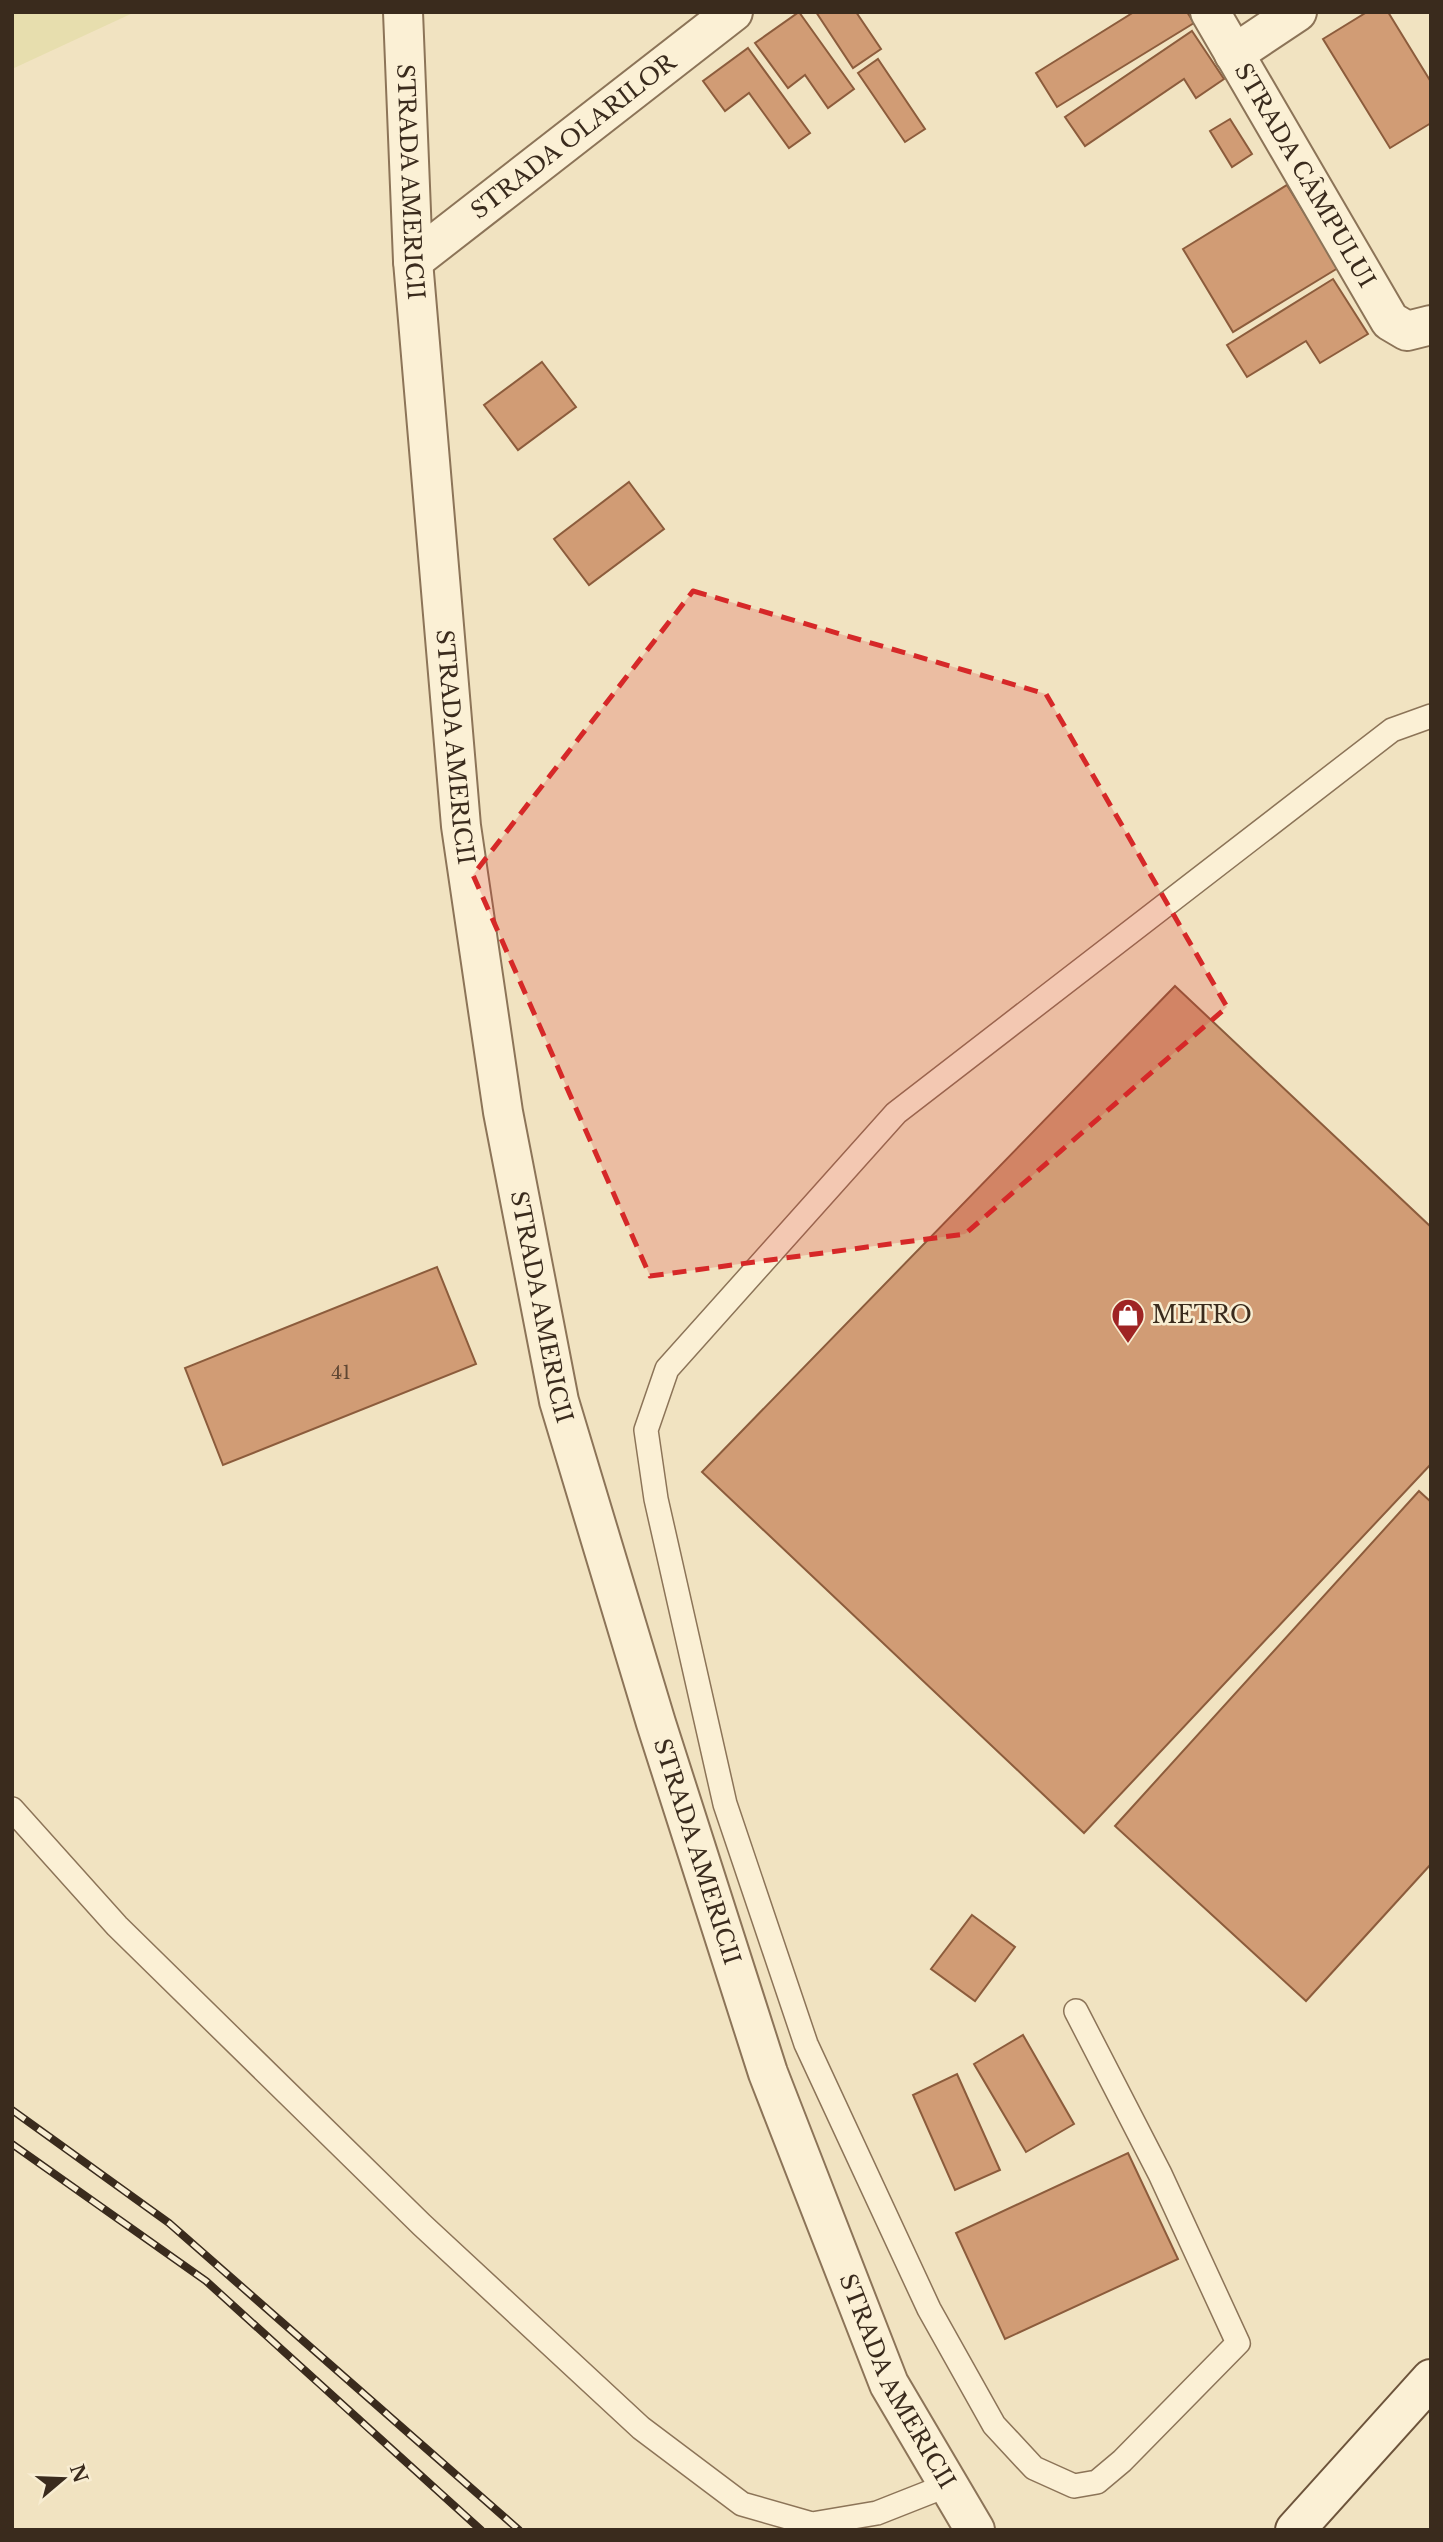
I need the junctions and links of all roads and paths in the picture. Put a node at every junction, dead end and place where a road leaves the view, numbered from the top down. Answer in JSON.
{"nodes":[{"id":1,"x":403,"y":12,"type":"edge"},
{"id":2,"x":733,"y":12,"type":"edge"},
{"id":3,"x":1210,"y":12,"type":"edge"},
{"id":4,"x":1297,"y":12,"type":"edge"},
{"id":5,"x":1234,"y":54,"type":"junction"},
{"id":6,"x":412,"y":261,"type":"junction"},
{"id":7,"x":1419,"y":328,"type":"edge"},
{"id":8,"x":1431,"y":716,"type":"edge"},
{"id":9,"x":12,"y":1810,"type":"edge"},
{"id":10,"x":1076,"y":2011,"type":"dead end"},
{"id":11,"x":1431,"y":2379,"type":"edge"},
{"id":12,"x":948,"y":2485,"type":"junction"},
{"id":13,"x":975,"y":2530,"type":"edge"},
{"id":14,"x":1295,"y":2530,"type":"edge"}],
"edges":[{"from":1,"to":6,"type":"street","name":"STRADA AMERICII"},
{"from":2,"to":6,"type":"street","name":"STRADA OLARILOR"},
{"from":3,"to":5,"type":"street","name":"STRADA CÂMPULUI"},
{"from":4,"to":5,"type":"street"},
{"from":5,"to":7,"type":"street","name":"STRADA CÂMPULUI"},
{"from":6,"to":12,"type":"street","name":"STRADA AMERICII"},
{"from":8,"to":10,"type":"lane"},
{"from":9,"to":12,"type":"lane"},
{"from":11,"to":14,"type":"street"},
{"from":12,"to":13,"type":"street","name":"STRADA AMERICII"}]}
